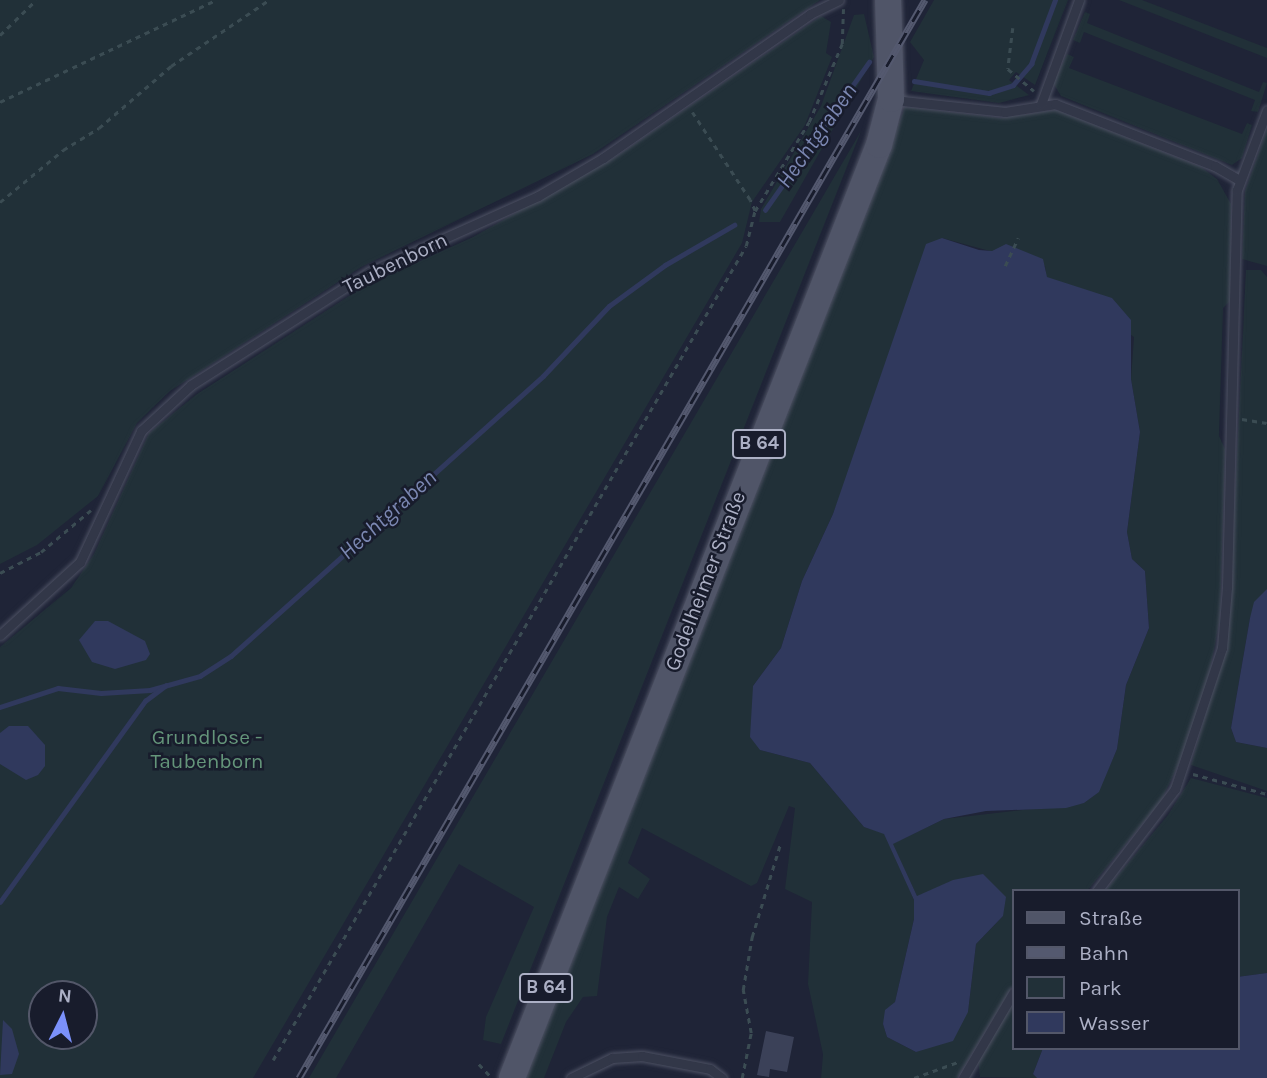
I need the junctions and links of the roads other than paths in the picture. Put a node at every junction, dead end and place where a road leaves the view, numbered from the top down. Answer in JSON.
{"nodes":[{"id":1,"x":839,"y":0,"type":"edge"},
{"id":2,"x":888,"y":0,"type":"edge"},
{"id":3,"x":1079,"y":0,"type":"edge"},
{"id":4,"x":891,"y":99,"type":"junction"},
{"id":5,"x":1042,"y":100,"type":"junction"},
{"id":6,"x":1267,"y":110,"type":"edge"},
{"id":7,"x":1239,"y":180,"type":"junction"},
{"id":8,"x":0,"y":635,"type":"edge"},
{"id":9,"x":1099,"y":889,"type":"edge"},
{"id":10,"x":1012,"y":995,"type":"edge"},
{"id":11,"x":512,"y":1078,"type":"edge"},
{"id":12,"x":572,"y":1078,"type":"edge"},
{"id":13,"x":722,"y":1078,"type":"edge"},
{"id":14,"x":963,"y":1078,"type":"edge"}],
"edges":[{"from":1,"to":8,"type":"lane","name":"Taubenborn"},
{"from":2,"to":4,"type":"main road","name":"Godelheimer Straße","number":"B 64"},
{"from":3,"to":5,"type":"lane"},
{"from":4,"to":5,"type":"lane"},
{"from":4,"to":11,"type":"main road","name":"Godelheimer Straße","number":"B 64"},
{"from":5,"to":7,"type":"lane"},
{"from":6,"to":7,"type":"lane"},
{"from":7,"to":9,"type":"lane"},
{"from":10,"to":14,"type":"lane"},
{"from":12,"to":13,"type":"lane"}]}
